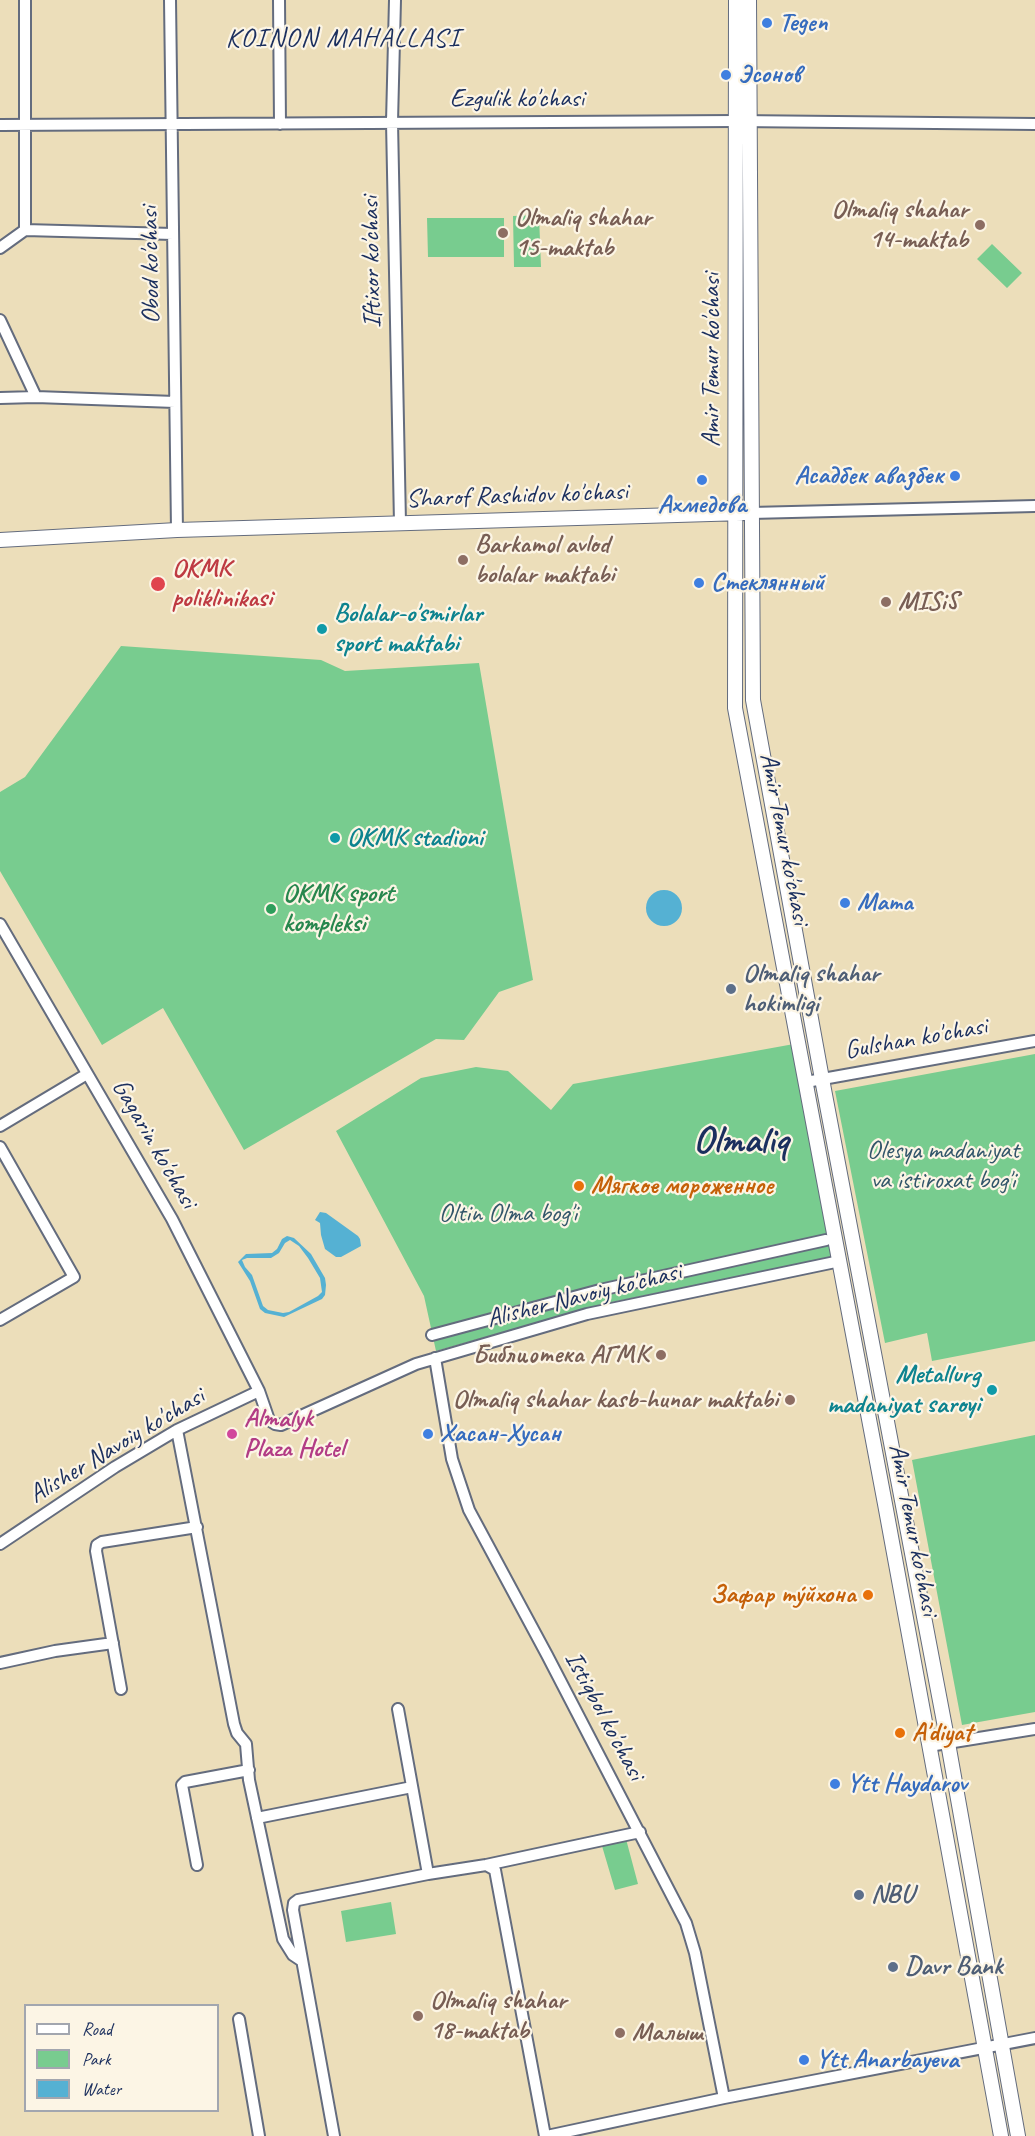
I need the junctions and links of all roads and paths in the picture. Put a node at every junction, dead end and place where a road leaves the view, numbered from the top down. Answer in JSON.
{"nodes":[{"id":1,"x":26,"y":0,"type":"edge"},
{"id":2,"x":170,"y":0,"type":"edge"},
{"id":3,"x":279,"y":0,"type":"edge"},
{"id":4,"x":395,"y":0,"type":"edge"},
{"id":5,"x":736,"y":0,"type":"edge"},
{"id":6,"x":749,"y":0,"type":"edge"},
{"id":7,"x":743,"y":121,"type":"junction"},
{"id":8,"x":392,"y":122,"type":"junction"},
{"id":9,"x":280,"y":124,"type":"junction"},
{"id":10,"x":1035,"y":124,"type":"edge"},
{"id":11,"x":0,"y":125,"type":"edge"},
{"id":12,"x":26,"y":125,"type":"junction"},
{"id":13,"x":171,"y":125,"type":"junction"},
{"id":14,"x":25,"y":230,"type":"junction"},
{"id":15,"x":173,"y":234,"type":"junction"},
{"id":16,"x":0,"y":248,"type":"edge"},
{"id":17,"x":0,"y":320,"type":"edge"},
{"id":18,"x":36,"y":397,"type":"junction"},
{"id":19,"x":0,"y":398,"type":"edge"},
{"id":20,"x":175,"y":402,"type":"junction"},
{"id":21,"x":1035,"y":506,"type":"edge"},
{"id":22,"x":736,"y":513,"type":"junction"},
{"id":23,"x":751,"y":513,"type":"junction"},
{"id":24,"x":400,"y":523,"type":"junction"},
{"id":25,"x":177,"y":530,"type":"junction"},
{"id":26,"x":0,"y":540,"type":"edge"},
{"id":27,"x":0,"y":924,"type":"edge"},
{"id":28,"x":1035,"y":1041,"type":"edge"},
{"id":29,"x":87,"y":1074,"type":"junction"},
{"id":30,"x":822,"y":1079,"type":"junction"},
{"id":31,"x":806,"y":1082,"type":"junction"},
{"id":32,"x":0,"y":1126,"type":"edge"},
{"id":33,"x":0,"y":1147,"type":"edge"},
{"id":34,"x":826,"y":1240,"type":"dead end"},
{"id":35,"x":840,"y":1262,"type":"junction"},
{"id":36,"x":0,"y":1320,"type":"edge"},
{"id":37,"x":432,"y":1335,"type":"dead end"},
{"id":38,"x":872,"y":1344,"type":"junction"},
{"id":39,"x":855,"y":1347,"type":"junction"},
{"id":40,"x":435,"y":1358,"type":"junction"},
{"id":41,"x":259,"y":1391,"type":"junction"},
{"id":42,"x":281,"y":1425,"type":"joint"},
{"id":43,"x":177,"y":1430,"type":"junction"},
{"id":44,"x":901,"y":1497,"type":"junction"},
{"id":45,"x":885,"y":1504,"type":"junction"},
{"id":46,"x":197,"y":1527,"type":"junction"},
{"id":47,"x":0,"y":1544,"type":"edge"},
{"id":48,"x":113,"y":1643,"type":"junction"},
{"id":49,"x":0,"y":1663,"type":"edge"},
{"id":50,"x":121,"y":1689,"type":"dead end"},
{"id":51,"x":398,"y":1709,"type":"dead end"},
{"id":52,"x":1035,"y":1729,"type":"edge"},
{"id":53,"x":948,"y":1743,"type":"junction"},
{"id":54,"x":928,"y":1746,"type":"junction"},
{"id":55,"x":249,"y":1770,"type":"junction"},
{"id":56,"x":412,"y":1787,"type":"junction"},
{"id":57,"x":257,"y":1818,"type":"junction"},
{"id":58,"x":640,"y":1832,"type":"junction"},
{"id":59,"x":486,"y":1864,"type":"junction"},
{"id":60,"x":197,"y":1865,"type":"dead end"},
{"id":61,"x":428,"y":1874,"type":"junction"},
{"id":62,"x":302,"y":1961,"type":"junction"},
{"id":63,"x":239,"y":2019,"type":"dead end"},
{"id":64,"x":1035,"y":2038,"type":"edge"},
{"id":65,"x":1000,"y":2044,"type":"junction"},
{"id":66,"x":984,"y":2046,"type":"junction"},
{"id":67,"x":724,"y":2098,"type":"junction"},
{"id":68,"x":259,"y":2136,"type":"edge"},
{"id":69,"x":334,"y":2136,"type":"edge"},
{"id":70,"x":546,"y":2136,"type":"edge"},
{"id":71,"x":1001,"y":2136,"type":"edge"},
{"id":72,"x":1018,"y":2136,"type":"edge"}],
"edges":[{"from":1,"to":12,"type":"street"},
{"from":2,"to":13,"type":"street","name":"Obod ko'chasi"},
{"from":3,"to":9,"type":"street"},
{"from":4,"to":8,"type":"street","name":"Iftixor ko'chasi"},
{"from":5,"to":7,"type":"main road","name":"Amir Temur ko'chasi"},
{"from":6,"to":7,"type":"main road","name":"Amir Temur ko'chasi"},
{"from":7,"to":8,"type":"street","name":"Ezgulik ko'chasi"},
{"from":7,"to":10,"type":"street","name":"Ezgulik ko'chasi"},
{"from":7,"to":22,"type":"main road","name":"Amir Temur ko'chasi"},
{"from":7,"to":23,"type":"main road","name":"Amir Temur ko'chasi"},
{"from":8,"to":9,"type":"street","name":"Ezgulik ko'chasi"},
{"from":8,"to":24,"type":"street","name":"Iftixor ko'chasi"},
{"from":9,"to":13,"type":"street","name":"Ezgulik ko'chasi"},
{"from":11,"to":12,"type":"street","name":"Ezgulik ko'chasi"},
{"from":12,"to":13,"type":"street","name":"Ezgulik ko'chasi"},
{"from":12,"to":14,"type":"street"},
{"from":13,"to":15,"type":"street","name":"Obod ko'chasi"},
{"from":14,"to":15,"type":"street"},
{"from":14,"to":16,"type":"street"},
{"from":15,"to":20,"type":"street","name":"Obod ko'chasi"},
{"from":17,"to":18,"type":"street"},
{"from":18,"to":19,"type":"street"},
{"from":18,"to":20,"type":"street"},
{"from":20,"to":25,"type":"street","name":"Obod ko'chasi"},
{"from":21,"to":23,"type":"street","name":"Sharof Rashidov ko'chasi"},
{"from":22,"to":23,"type":"main road","name":"Sharof Rashidov ko'chasi"},
{"from":22,"to":24,"type":"main road","name":"Sharof Rashidov ko'chasi"},
{"from":22,"to":31,"type":"main road","name":"Amir Temur ko'chasi"},
{"from":23,"to":30,"type":"main road","name":"Amir Temur ko'chasi"},
{"from":24,"to":25,"type":"main road","name":"Sharof Rashidov ko'chasi"},
{"from":25,"to":26,"type":"main road","name":"Sharof Rashidov ko'chasi"},
{"from":27,"to":29,"type":"street","name":"Gagarin ko'chasi"},
{"from":28,"to":30,"type":"street","name":"Gulshan ko'chasi"},
{"from":29,"to":32,"type":"street"},
{"from":29,"to":41,"type":"street","name":"Gagarin ko'chasi"},
{"from":30,"to":31,"type":"street","name":"Gulshan ko'chasi"},
{"from":30,"to":38,"type":"main road","name":"Amir Temur ko'chasi"},
{"from":31,"to":35,"type":"main road","name":"Amir Temur ko'chasi"},
{"from":33,"to":36,"type":"street"},
{"from":34,"to":37,"type":"street"},
{"from":35,"to":39,"type":"main road","name":"Amir Temur ko'chasi"},
{"from":35,"to":40,"type":"street","name":"Alisher Navoiy ko'chasi"},
{"from":38,"to":39,"type":"main road"},
{"from":38,"to":44,"type":"main road","name":"Amir Temur ko'chasi"},
{"from":39,"to":45,"type":"main road","name":"Amir Temur ko'chasi"},
{"from":40,"to":42,"type":"street","name":"Alisher Navoiy ko'chasi"},
{"from":40,"to":58,"type":"street","name":"Istiqbol ko'chasi"},
{"from":41,"to":42,"type":"street","name":"Gagarin ko'chasi"},
{"from":41,"to":43,"type":"street","name":"Alisher Navoiy ko'chasi"},
{"from":43,"to":46,"type":"street"},
{"from":43,"to":47,"type":"street","name":"Alisher Navoiy ko'chasi"},
{"from":44,"to":45,"type":"main road"},
{"from":44,"to":53,"type":"main road","name":"Amir Temur ko'chasi"},
{"from":45,"to":54,"type":"main road","name":"Amir Temur ko'chasi"},
{"from":46,"to":48,"type":"street"},
{"from":46,"to":55,"type":"street"},
{"from":48,"to":49,"type":"street"},
{"from":48,"to":50,"type":"street"},
{"from":51,"to":56,"type":"street"},
{"from":52,"to":53,"type":"street"},
{"from":53,"to":54,"type":"street"},
{"from":53,"to":65,"type":"main road","name":"Amir Temur ko'chasi"},
{"from":54,"to":66,"type":"main road","name":"Amir Temur ko'chasi"},
{"from":55,"to":57,"type":"street"},
{"from":55,"to":60,"type":"street"},
{"from":56,"to":57,"type":"street"},
{"from":56,"to":61,"type":"street"},
{"from":57,"to":62,"type":"street"},
{"from":58,"to":59,"type":"street"},
{"from":58,"to":67,"type":"street","name":"Istiqbol ko'chasi"},
{"from":59,"to":61,"type":"street"},
{"from":59,"to":70,"type":"street"},
{"from":61,"to":62,"type":"street"},
{"from":62,"to":69,"type":"street"},
{"from":63,"to":68,"type":"street"},
{"from":64,"to":65,"type":"street"},
{"from":65,"to":66,"type":"street"},
{"from":65,"to":72,"type":"main road","name":"Amir Temur ko'chasi"},
{"from":66,"to":67,"type":"street"},
{"from":66,"to":71,"type":"main road","name":"Amir Temur ko'chasi"},
{"from":67,"to":70,"type":"street"}]}
